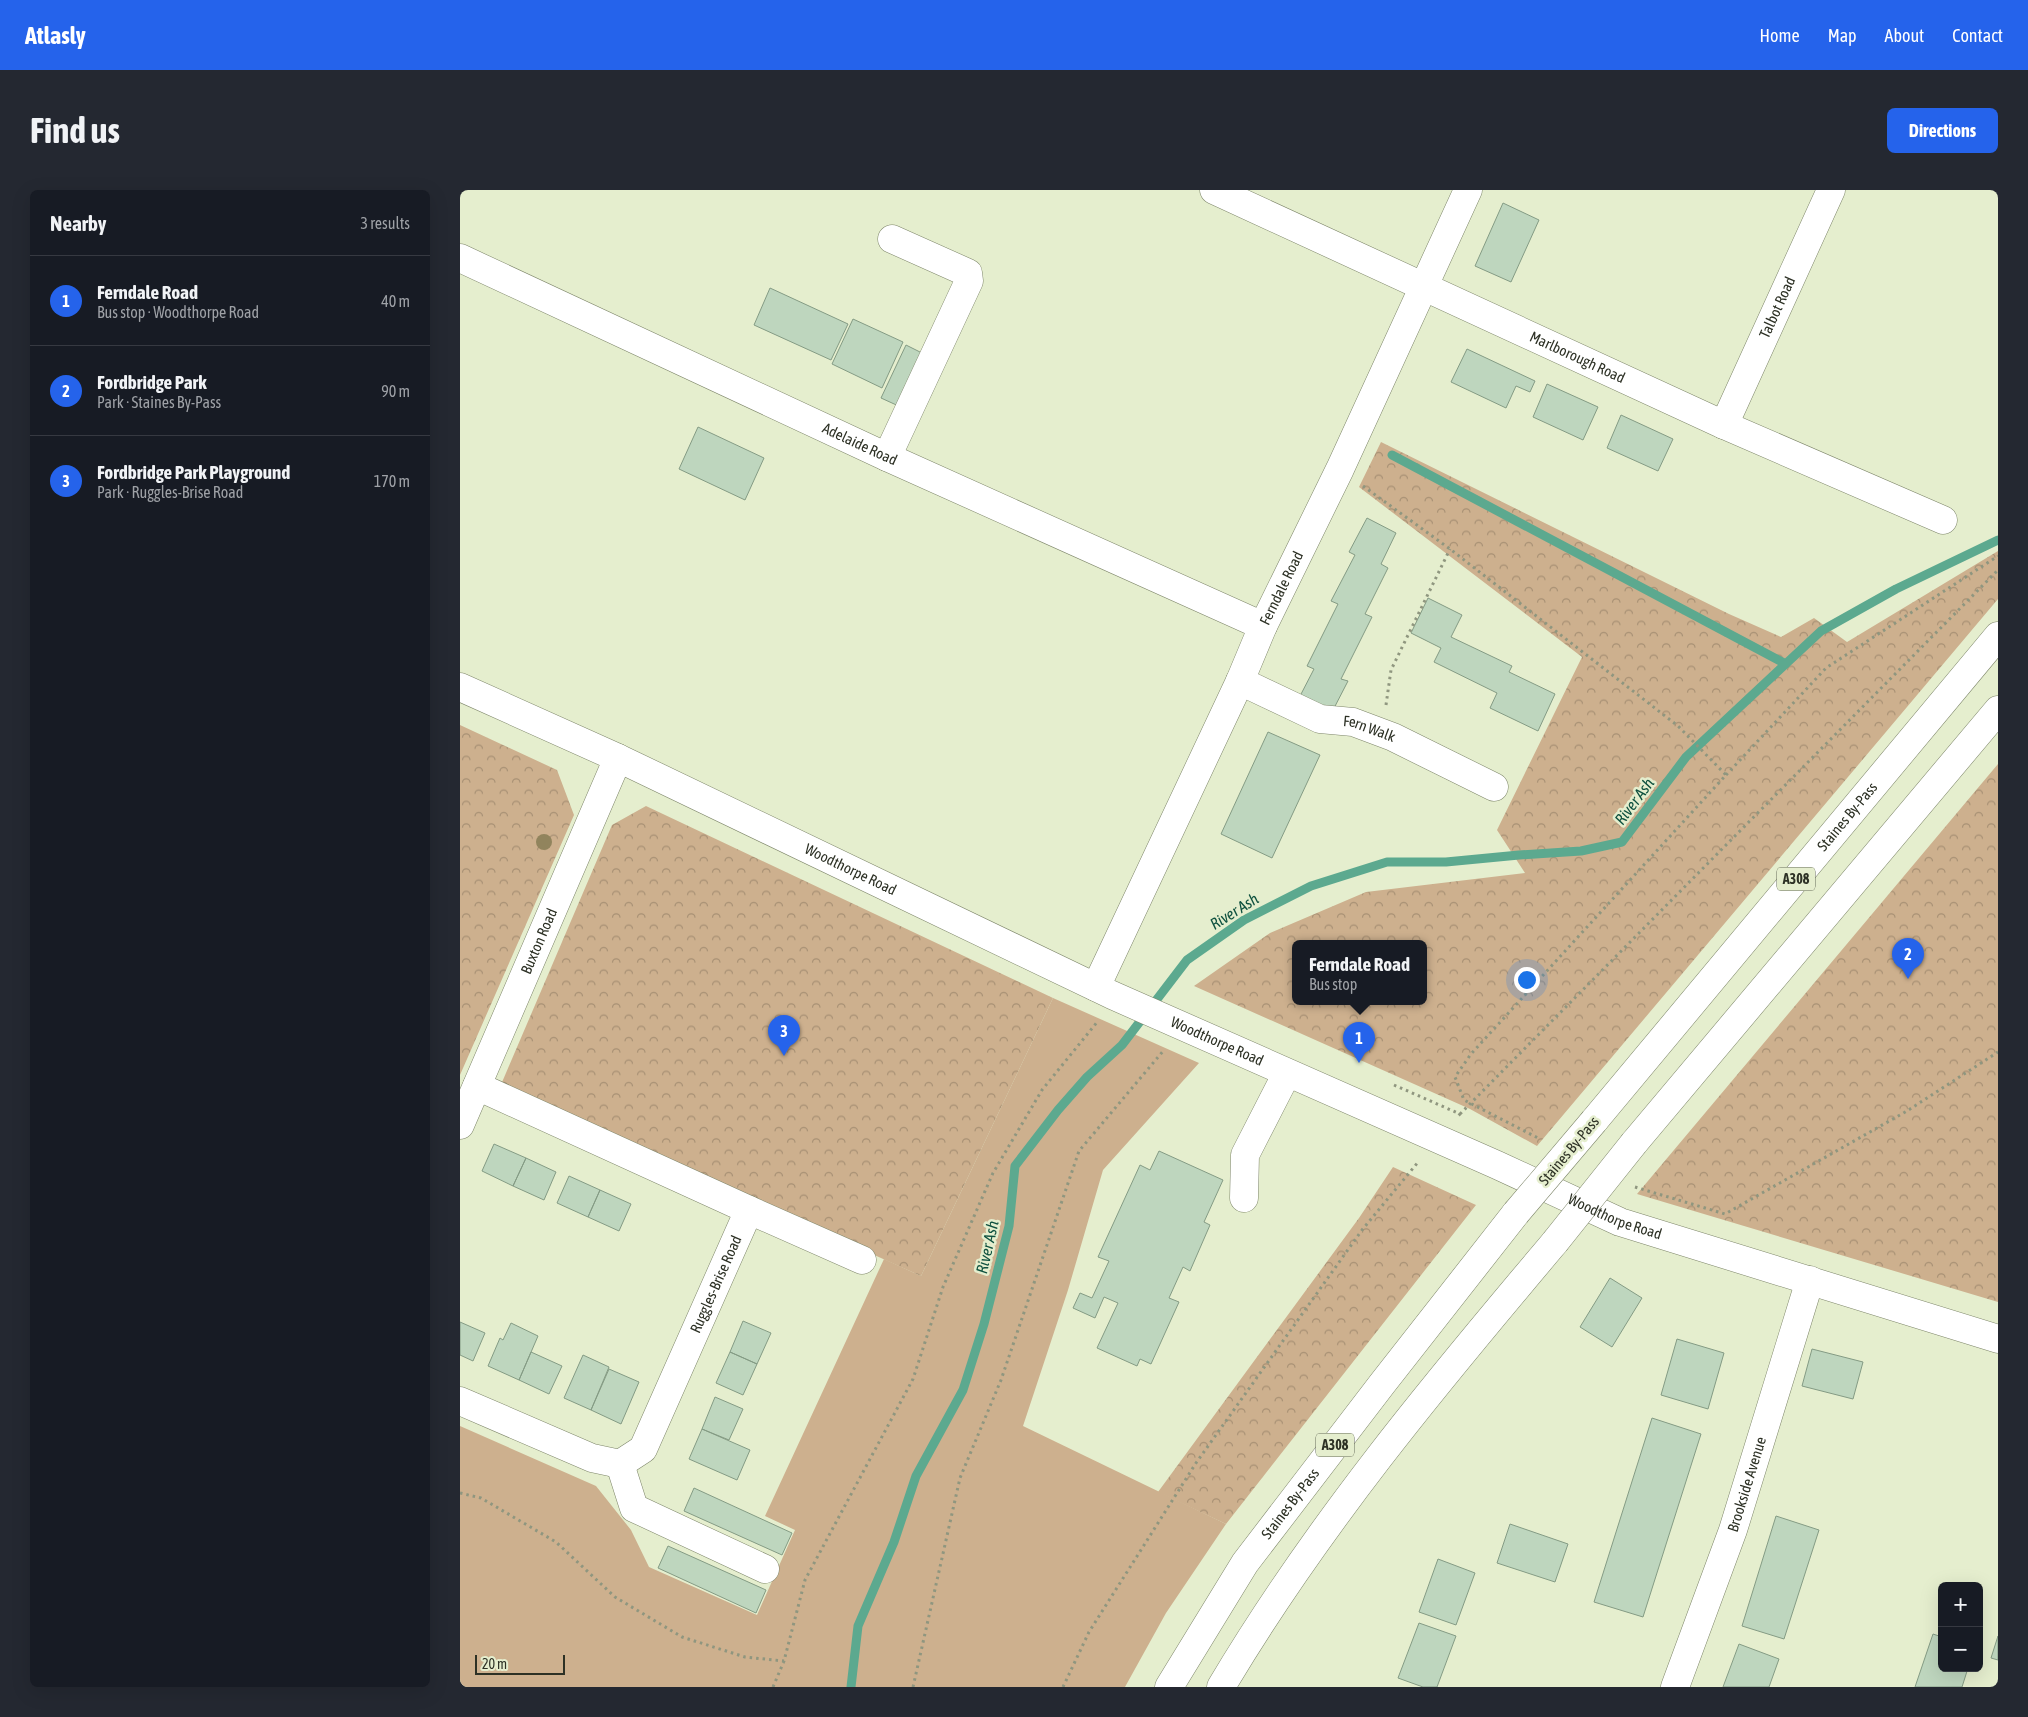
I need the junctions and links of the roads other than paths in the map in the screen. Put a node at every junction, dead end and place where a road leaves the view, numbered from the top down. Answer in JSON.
{"nodes":[{"id":1,"x":1214,"y":190,"type":"edge"},
{"id":2,"x":1468,"y":190,"type":"edge"},
{"id":3,"x":1831,"y":190,"type":"edge"},
{"id":4,"x":892,"y":239,"type":"dead end"},
{"id":5,"x":460,"y":258,"type":"edge"},
{"id":6,"x":1424,"y":286,"type":"junction"},
{"id":7,"x":1724,"y":426,"type":"junction"},
{"id":8,"x":887,"y":457,"type":"junction"},
{"id":9,"x":1943,"y":520,"type":"dead end"},
{"id":10,"x":1264,"y":626,"type":"junction"},
{"id":11,"x":1998,"y":636,"type":"edge"},
{"id":12,"x":1240,"y":681,"type":"junction"},
{"id":13,"x":460,"y":687,"type":"edge"},
{"id":14,"x":1998,"y":710,"type":"edge"},
{"id":15,"x":618,"y":758,"type":"junction"},
{"id":16,"x":1494,"y":787,"type":"dead end"},
{"id":17,"x":1113,"y":995,"type":"junction"},
{"id":18,"x":1287,"y":1073,"type":"junction"},
{"id":19,"x":476,"y":1086,"type":"junction"},
{"id":20,"x":460,"y":1125,"type":"edge"},
{"id":21,"x":1244,"y":1198,"type":"dead end"},
{"id":22,"x":749,"y":1210,"type":"junction"},
{"id":23,"x":862,"y":1260,"type":"dead end"},
{"id":24,"x":1810,"y":1280,"type":"junction"},
{"id":25,"x":1998,"y":1339,"type":"edge"},
{"id":26,"x":460,"y":1401,"type":"edge"},
{"id":27,"x":620,"y":1464,"type":"junction"},
{"id":28,"x":765,"y":1569,"type":"dead end"},
{"id":29,"x":1169,"y":1687,"type":"edge"},
{"id":30,"x":1222,"y":1687,"type":"edge"},
{"id":31,"x":1675,"y":1687,"type":"edge"}],
"edges":[{"from":1,"to":6,"type":"main road","name":"Marlborough Road"},
{"from":2,"to":6,"type":"main road","name":"Ferndale Road"},
{"from":3,"to":7,"type":"main road","name":"Talbot Road"},
{"from":4,"to":8,"type":"main road"},
{"from":5,"to":8,"type":"main road","name":"Adelaide Road"},
{"from":6,"to":7,"type":"main road","name":"Marlborough Road"},
{"from":6,"to":10,"type":"main road","name":"Ferndale Road"},
{"from":7,"to":9,"type":"main road","name":"Marlborough Road"},
{"from":8,"to":10,"type":"main road","name":"Adelaide Road"},
{"from":10,"to":12,"type":"main road","name":"Ferndale Road"},
{"from":11,"to":29,"type":"main road","name":"Staines By-Pass","number":"A308","bridge":true},
{"from":12,"to":16,"type":"main road","name":"Fern Walk"},
{"from":12,"to":17,"type":"main road","name":"Ferndale Road"},
{"from":13,"to":15,"type":"main road","name":"Woodthorpe Road"},
{"from":14,"to":30,"type":"main road","number":"A308","bridge":true},
{"from":15,"to":17,"type":"main road","name":"Woodthorpe Road"},
{"from":15,"to":19,"type":"main road","name":"Buxton Road"},
{"from":17,"to":18,"type":"main road","name":"Woodthorpe Road"},
{"from":18,"to":21,"type":"main road"},
{"from":18,"to":24,"type":"main road","name":"Woodthorpe Road"},
{"from":19,"to":20,"type":"main road","name":"Buxton Road"},
{"from":19,"to":22,"type":"main road"},
{"from":22,"to":23,"type":"main road"},
{"from":22,"to":27,"type":"main road","name":"Ruggles-Brise Road"},
{"from":24,"to":25,"type":"main road","name":"Woodthorpe Road"},
{"from":24,"to":31,"type":"main road","name":"Brookside Avenue"},
{"from":26,"to":27,"type":"main road"},
{"from":27,"to":28,"type":"main road"}]}
